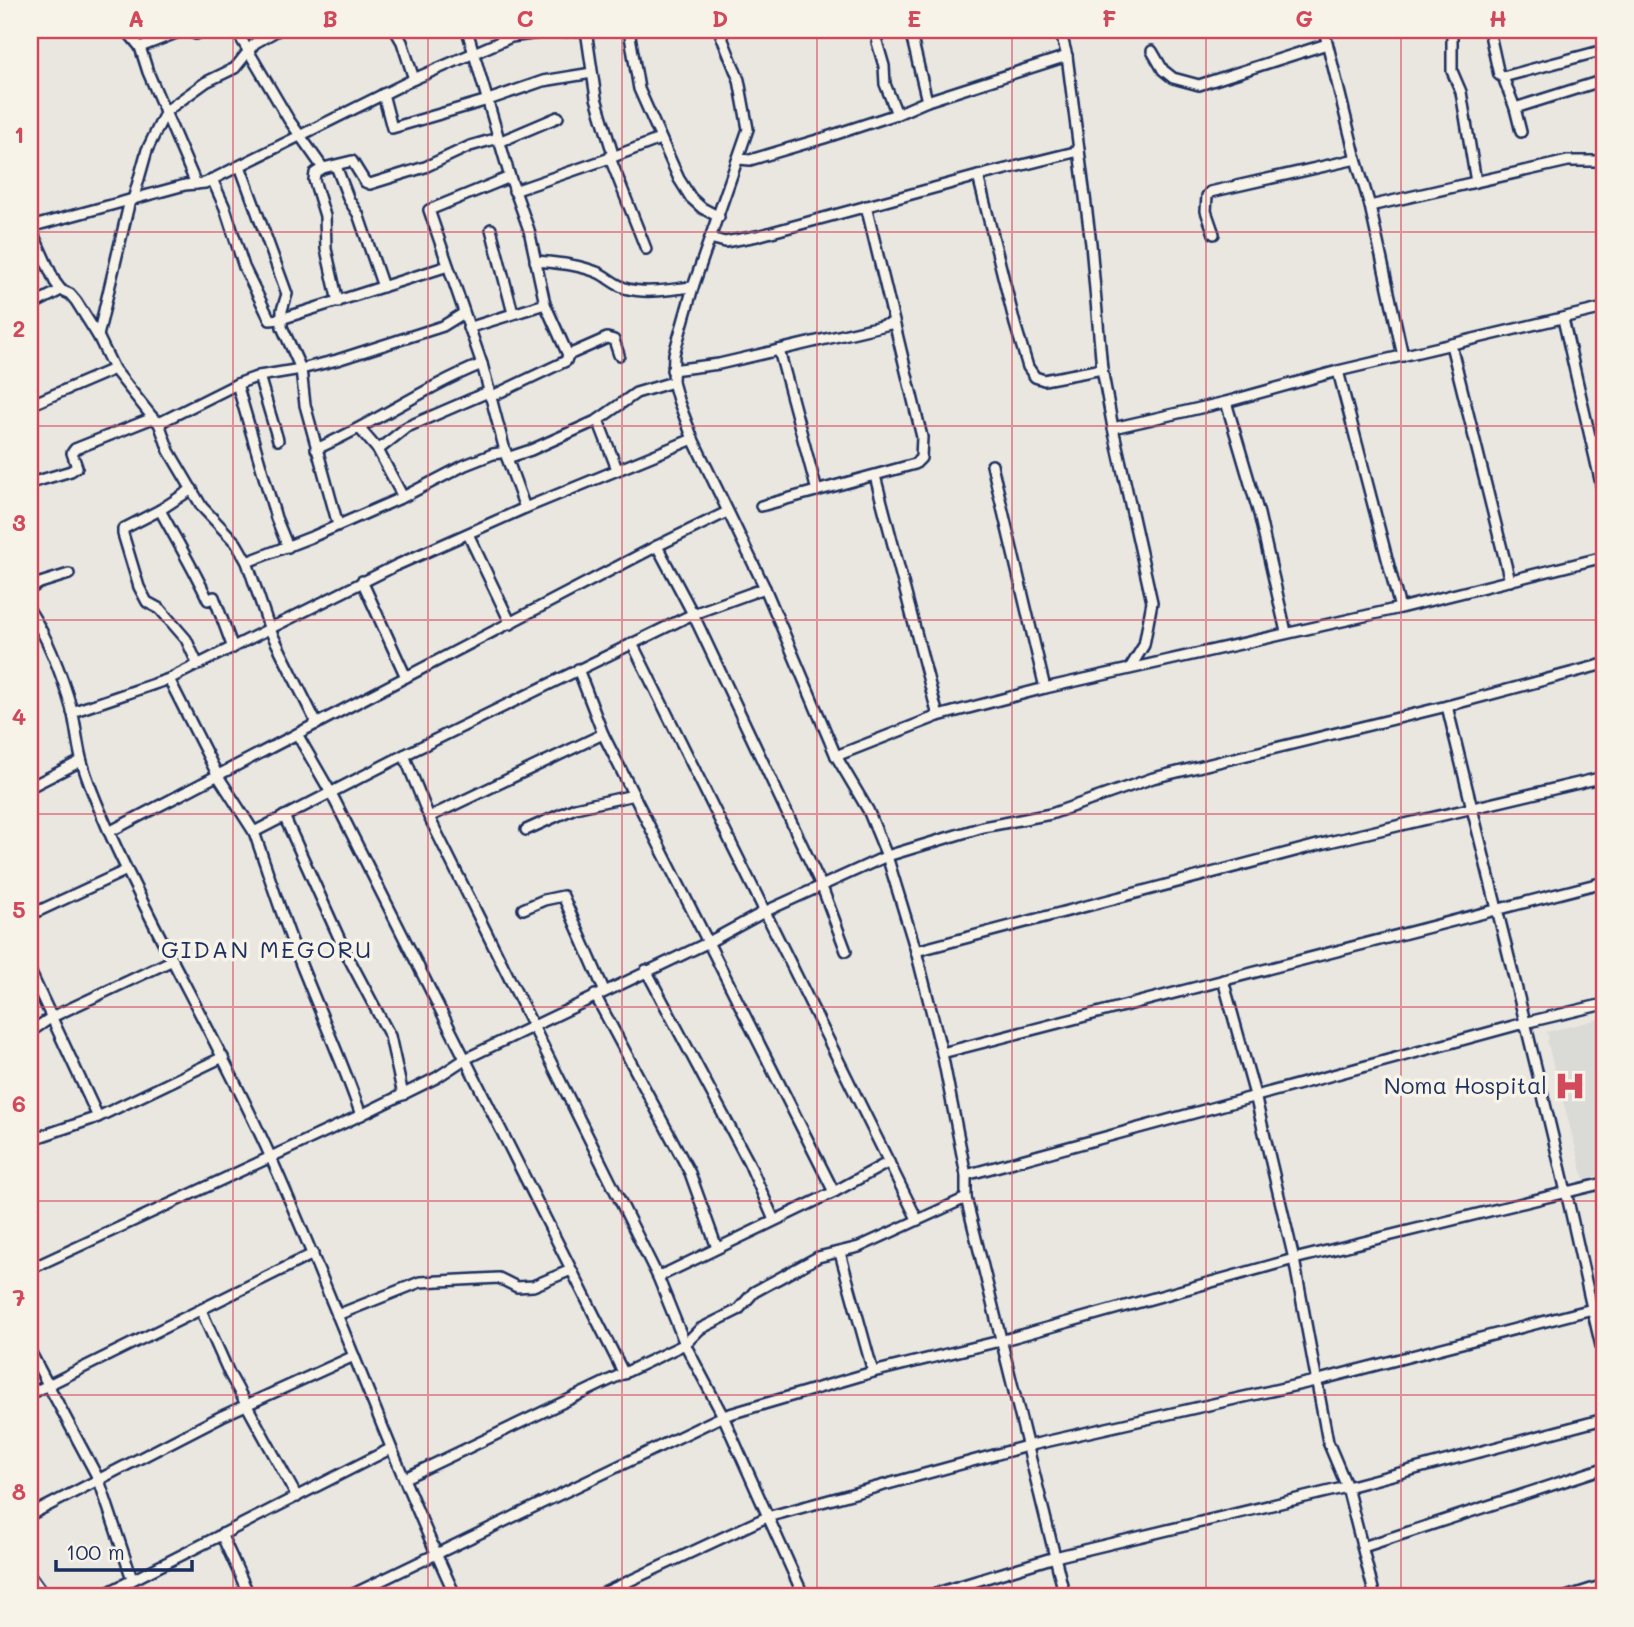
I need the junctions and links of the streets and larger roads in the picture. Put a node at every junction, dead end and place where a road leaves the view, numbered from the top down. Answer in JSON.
{"nodes":[{"id":1,"x":126,"y":30,"type":"edge"},
{"id":2,"x":186,"y":30,"type":"edge"},
{"id":3,"x":206,"y":30,"type":"edge"},
{"id":4,"x":236,"y":30,"type":"edge"},
{"id":5,"x":278,"y":30,"type":"edge"},
{"id":6,"x":395,"y":30,"type":"edge"},
{"id":7,"x":467,"y":30,"type":"edge"},
{"id":8,"x":607,"y":30,"type":"edge"},
{"id":9,"x":629,"y":30,"type":"edge"},
{"id":10,"x":719,"y":30,"type":"edge"},
{"id":11,"x":910,"y":30,"type":"edge"},
{"id":12,"x":1060,"y":30,"type":"edge"},
{"id":13,"x":1324,"y":30,"type":"edge"},
{"id":14,"x":1452,"y":30,"type":"edge"},
{"id":15,"x":1489,"y":30,"type":"edge"},
{"id":16,"x":587,"y":31,"type":"edge"},
{"id":17,"x":521,"y":32,"type":"edge"},
{"id":18,"x":877,"y":42,"type":"dead end"},
{"id":19,"x":1327,"y":44,"type":"junction"},
{"id":20,"x":140,"y":47,"type":"junction"},
{"id":21,"x":248,"y":50,"type":"junction"},
{"id":22,"x":1604,"y":50,"type":"edge"},
{"id":23,"x":475,"y":51,"type":"junction"},
{"id":24,"x":1152,"y":51,"type":"dead end"},
{"id":25,"x":1067,"y":56,"type":"junction"},
{"id":26,"x":592,"y":73,"type":"junction"},
{"id":27,"x":1503,"y":77,"type":"junction"},
{"id":28,"x":414,"y":79,"type":"junction"},
{"id":29,"x":1604,"y":80,"type":"edge"},
{"id":30,"x":383,"y":94,"type":"junction"},
{"id":31,"x":488,"y":100,"type":"junction"},
{"id":32,"x":927,"y":101,"type":"junction"},
{"id":33,"x":1515,"y":108,"type":"junction"},
{"id":34,"x":166,"y":111,"type":"junction"},
{"id":35,"x":897,"y":114,"type":"junction"},
{"id":36,"x":558,"y":117,"type":"dead end"},
{"id":37,"x":1521,"y":132,"type":"dead end"},
{"id":38,"x":301,"y":134,"type":"junction"},
{"id":39,"x":660,"y":139,"type":"junction"},
{"id":40,"x":499,"y":140,"type":"junction"},
{"id":41,"x":1079,"y":151,"type":"junction"},
{"id":42,"x":610,"y":158,"type":"junction"},
{"id":43,"x":739,"y":159,"type":"junction"},
{"id":44,"x":1356,"y":159,"type":"junction"},
{"id":45,"x":1604,"y":165,"type":"edge"},
{"id":46,"x":240,"y":166,"type":"junction"},
{"id":47,"x":336,"y":166,"type":"junction"},
{"id":48,"x":323,"y":168,"type":"junction"},
{"id":49,"x":978,"y":176,"type":"junction"},
{"id":50,"x":510,"y":177,"type":"junction"},
{"id":51,"x":212,"y":179,"type":"junction"},
{"id":52,"x":1476,"y":182,"type":"junction"},
{"id":53,"x":196,"y":184,"type":"junction"},
{"id":54,"x":514,"y":191,"type":"junction"},
{"id":55,"x":131,"y":200,"type":"junction"},
{"id":56,"x":866,"y":206,"type":"junction"},
{"id":57,"x":1370,"y":206,"type":"junction"},
{"id":58,"x":719,"y":217,"type":"junction"},
{"id":59,"x":30,"y":227,"type":"edge"},
{"id":60,"x":491,"y":229,"type":"dead end"},
{"id":61,"x":1214,"y":234,"type":"dead end"},
{"id":62,"x":710,"y":238,"type":"junction"},
{"id":63,"x":646,"y":248,"type":"dead end"},
{"id":64,"x":535,"y":261,"type":"junction"},
{"id":65,"x":448,"y":266,"type":"junction"},
{"id":66,"x":383,"y":287,"type":"junction"},
{"id":67,"x":693,"y":287,"type":"junction"},
{"id":68,"x":61,"y":290,"type":"junction"},
{"id":69,"x":338,"y":302,"type":"junction"},
{"id":70,"x":545,"y":304,"type":"junction"},
{"id":71,"x":30,"y":306,"type":"edge"},
{"id":72,"x":1604,"y":308,"type":"edge"},
{"id":73,"x":464,"y":313,"type":"junction"},
{"id":74,"x":513,"y":313,"type":"junction"},
{"id":75,"x":1563,"y":318,"type":"junction"},
{"id":76,"x":281,"y":319,"type":"junction"},
{"id":77,"x":894,"y":323,"type":"junction"},
{"id":78,"x":468,"y":328,"type":"junction"},
{"id":79,"x":98,"y":336,"type":"junction"},
{"id":80,"x":1451,"y":345,"type":"junction"},
{"id":81,"x":779,"y":350,"type":"junction"},
{"id":82,"x":568,"y":355,"type":"junction"},
{"id":83,"x":619,"y":355,"type":"dead end"},
{"id":84,"x":1403,"y":356,"type":"junction"},
{"id":85,"x":482,"y":364,"type":"junction"},
{"id":86,"x":114,"y":369,"type":"junction"},
{"id":87,"x":301,"y":369,"type":"junction"},
{"id":88,"x":1102,"y":369,"type":"junction"},
{"id":89,"x":672,"y":370,"type":"junction"},
{"id":90,"x":1338,"y":371,"type":"junction"},
{"id":91,"x":259,"y":376,"type":"junction"},
{"id":92,"x":673,"y":382,"type":"junction"},
{"id":93,"x":237,"y":384,"type":"junction"},
{"id":94,"x":489,"y":394,"type":"junction"},
{"id":95,"x":1226,"y":402,"type":"junction"},
{"id":96,"x":30,"y":405,"type":"edge"},
{"id":97,"x":156,"y":420,"type":"junction"},
{"id":98,"x":598,"y":420,"type":"junction"},
{"id":99,"x":1113,"y":428,"type":"junction"},
{"id":100,"x":360,"y":429,"type":"junction"},
{"id":101,"x":1604,"y":438,"type":"edge"},
{"id":102,"x":693,"y":439,"type":"junction"},
{"id":103,"x":278,"y":440,"type":"dead end"},
{"id":104,"x":1591,"y":441,"type":"junction"},
{"id":105,"x":316,"y":449,"type":"junction"},
{"id":106,"x":378,"y":450,"type":"junction"},
{"id":107,"x":507,"y":455,"type":"junction"},
{"id":108,"x":992,"y":465,"type":"dead end"},
{"id":109,"x":617,"y":469,"type":"junction"},
{"id":110,"x":875,"y":476,"type":"junction"},
{"id":111,"x":30,"y":480,"type":"edge"},
{"id":112,"x":192,"y":489,"type":"junction"},
{"id":113,"x":817,"y":491,"type":"junction"},
{"id":114,"x":403,"y":497,"type":"junction"},
{"id":115,"x":1604,"y":497,"type":"edge"},
{"id":116,"x":761,"y":506,"type":"dead end"},
{"id":117,"x":525,"y":508,"type":"junction"},
{"id":118,"x":160,"y":510,"type":"junction"},
{"id":119,"x":727,"y":512,"type":"junction"},
{"id":120,"x":338,"y":525,"type":"junction"},
{"id":121,"x":468,"y":534,"type":"junction"},
{"id":122,"x":657,"y":546,"type":"junction"},
{"id":123,"x":288,"y":547,"type":"junction"},
{"id":124,"x":1604,"y":557,"type":"edge"},
{"id":125,"x":247,"y":562,"type":"junction"},
{"id":126,"x":69,"y":574,"type":"dead end"},
{"id":127,"x":362,"y":581,"type":"junction"},
{"id":128,"x":1510,"y":581,"type":"junction"},
{"id":129,"x":765,"y":588,"type":"junction"},
{"id":130,"x":30,"y":589,"type":"edge"},
{"id":131,"x":1400,"y":608,"type":"junction"},
{"id":132,"x":30,"y":611,"type":"edge"},
{"id":133,"x":693,"y":614,"type":"junction"},
{"id":134,"x":511,"y":624,"type":"junction"},
{"id":135,"x":270,"y":630,"type":"junction"},
{"id":136,"x":1286,"y":632,"type":"junction"},
{"id":137,"x":632,"y":643,"type":"junction"},
{"id":138,"x":233,"y":648,"type":"junction"},
{"id":139,"x":1604,"y":664,"type":"edge"},
{"id":140,"x":198,"y":665,"type":"junction"},
{"id":141,"x":1130,"y":668,"type":"junction"},
{"id":142,"x":578,"y":669,"type":"junction"},
{"id":143,"x":406,"y":677,"type":"junction"},
{"id":144,"x":169,"y":679,"type":"junction"},
{"id":145,"x":1045,"y":688,"type":"junction"},
{"id":146,"x":1447,"y":706,"type":"junction"},
{"id":147,"x":72,"y":712,"type":"junction"},
{"id":148,"x":938,"y":716,"type":"junction"},
{"id":149,"x":317,"y":723,"type":"junction"},
{"id":150,"x":297,"y":734,"type":"junction"},
{"id":151,"x":603,"y":734,"type":"junction"},
{"id":152,"x":404,"y":755,"type":"junction"},
{"id":153,"x":836,"y":756,"type":"junction"},
{"id":154,"x":81,"y":761,"type":"junction"},
{"id":155,"x":218,"y":776,"type":"junction"},
{"id":156,"x":1604,"y":777,"type":"edge"},
{"id":157,"x":30,"y":787,"type":"edge"},
{"id":158,"x":331,"y":793,"type":"junction"},
{"id":159,"x":635,"y":795,"type":"junction"},
{"id":160,"x":1471,"y":808,"type":"junction"},
{"id":161,"x":284,"y":816,"type":"junction"},
{"id":162,"x":429,"y":817,"type":"junction"},
{"id":163,"x":526,"y":831,"type":"dead end"},
{"id":164,"x":110,"y":832,"type":"junction"},
{"id":165,"x":254,"y":832,"type":"junction"},
{"id":166,"x":887,"y":856,"type":"junction"},
{"id":167,"x":127,"y":870,"type":"junction"},
{"id":168,"x":1604,"y":882,"type":"edge"},
{"id":169,"x":822,"y":887,"type":"junction"},
{"id":170,"x":523,"y":909,"type":"dead end"},
{"id":171,"x":1499,"y":909,"type":"junction"},
{"id":172,"x":764,"y":912,"type":"junction"},
{"id":173,"x":30,"y":915,"type":"edge"},
{"id":174,"x":707,"y":943,"type":"junction"},
{"id":175,"x":846,"y":951,"type":"dead end"},
{"id":176,"x":916,"y":951,"type":"junction"},
{"id":177,"x":173,"y":960,"type":"junction"},
{"id":178,"x":646,"y":970,"type":"junction"},
{"id":179,"x":30,"y":971,"type":"edge"},
{"id":180,"x":1223,"y":980,"type":"junction"},
{"id":181,"x":600,"y":993,"type":"junction"},
{"id":182,"x":1604,"y":1004,"type":"edge"},
{"id":183,"x":52,"y":1017,"type":"junction"},
{"id":184,"x":1524,"y":1023,"type":"junction"},
{"id":185,"x":534,"y":1026,"type":"junction"},
{"id":186,"x":30,"y":1032,"type":"edge"},
{"id":187,"x":942,"y":1053,"type":"junction"},
{"id":188,"x":223,"y":1057,"type":"junction"},
{"id":189,"x":465,"y":1059,"type":"junction"},
{"id":190,"x":403,"y":1095,"type":"junction"},
{"id":191,"x":1255,"y":1095,"type":"junction"},
{"id":192,"x":361,"y":1115,"type":"junction"},
{"id":193,"x":98,"y":1117,"type":"junction"},
{"id":194,"x":30,"y":1140,"type":"edge"},
{"id":195,"x":270,"y":1156,"type":"junction"},
{"id":196,"x":889,"y":1162,"type":"junction"},
{"id":197,"x":966,"y":1175,"type":"junction"},
{"id":198,"x":1604,"y":1183,"type":"edge"},
{"id":199,"x":834,"y":1192,"type":"junction"},
{"id":200,"x":1566,"y":1192,"type":"junction"},
{"id":201,"x":966,"y":1198,"type":"junction"},
{"id":202,"x":917,"y":1219,"type":"junction"},
{"id":203,"x":774,"y":1220,"type":"junction"},
{"id":204,"x":717,"y":1248,"type":"junction"},
{"id":205,"x":840,"y":1253,"type":"junction"},
{"id":206,"x":313,"y":1254,"type":"junction"},
{"id":207,"x":1294,"y":1259,"type":"junction"},
{"id":208,"x":30,"y":1269,"type":"edge"},
{"id":209,"x":572,"y":1270,"type":"junction"},
{"id":210,"x":658,"y":1277,"type":"junction"},
{"id":211,"x":1604,"y":1306,"type":"edge"},
{"id":212,"x":1591,"y":1309,"type":"junction"},
{"id":213,"x":201,"y":1310,"type":"junction"},
{"id":214,"x":337,"y":1315,"type":"junction"},
{"id":215,"x":1000,"y":1341,"type":"junction"},
{"id":216,"x":685,"y":1344,"type":"junction"},
{"id":217,"x":30,"y":1351,"type":"edge"},
{"id":218,"x":354,"y":1356,"type":"junction"},
{"id":219,"x":1604,"y":1358,"type":"edge"},
{"id":220,"x":873,"y":1372,"type":"junction"},
{"id":221,"x":624,"y":1374,"type":"junction"},
{"id":222,"x":1315,"y":1381,"type":"junction"},
{"id":223,"x":47,"y":1386,"type":"junction"},
{"id":224,"x":30,"y":1394,"type":"edge"},
{"id":225,"x":246,"y":1405,"type":"junction"},
{"id":226,"x":723,"y":1416,"type":"junction"},
{"id":227,"x":1604,"y":1419,"type":"edge"},
{"id":228,"x":1027,"y":1446,"type":"junction"},
{"id":229,"x":390,"y":1449,"type":"junction"},
{"id":230,"x":1604,"y":1468,"type":"edge"},
{"id":231,"x":405,"y":1478,"type":"junction"},
{"id":232,"x":99,"y":1480,"type":"junction"},
{"id":233,"x":1347,"y":1487,"type":"junction"},
{"id":234,"x":297,"y":1497,"type":"junction"},
{"id":235,"x":30,"y":1515,"type":"edge"},
{"id":236,"x":767,"y":1517,"type":"junction"},
{"id":237,"x":221,"y":1534,"type":"junction"},
{"id":238,"x":1363,"y":1548,"type":"junction"},
{"id":239,"x":436,"y":1554,"type":"junction"},
{"id":240,"x":1055,"y":1557,"type":"junction"},
{"id":241,"x":30,"y":1575,"type":"edge"},
{"id":242,"x":132,"y":1579,"type":"junction"},
{"id":243,"x":1604,"y":1585,"type":"edge"},
{"id":244,"x":39,"y":1587,"type":"junction"},
{"id":245,"x":30,"y":1593,"type":"edge"},
{"id":246,"x":113,"y":1593,"type":"edge"},
{"id":247,"x":46,"y":1597,"type":"edge"},
{"id":248,"x":99,"y":1597,"type":"edge"},
{"id":249,"x":250,"y":1597,"type":"edge"},
{"id":250,"x":347,"y":1597,"type":"edge"},
{"id":251,"x":456,"y":1597,"type":"edge"},
{"id":252,"x":595,"y":1597,"type":"edge"},
{"id":253,"x":804,"y":1597,"type":"edge"},
{"id":254,"x":924,"y":1597,"type":"edge"},
{"id":255,"x":1065,"y":1597,"type":"edge"},
{"id":256,"x":1375,"y":1597,"type":"edge"},
{"id":257,"x":1566,"y":1597,"type":"edge"}],
"edges":[{"from":1,"to":20,"type":"street"},
{"from":2,"to":3,"type":"street"},
{"from":2,"to":20,"type":"street"},
{"from":4,"to":21,"type":"street"},
{"from":5,"to":21,"type":"street"},
{"from":6,"to":28,"type":"street"},
{"from":7,"to":23,"type":"street"},
{"from":8,"to":16,"type":"street"},
{"from":9,"to":39,"type":"street"},
{"from":10,"to":43,"type":"street"},
{"from":11,"to":32,"type":"street"},
{"from":12,"to":25,"type":"street"},
{"from":13,"to":19,"type":"street"},
{"from":14,"to":52,"type":"street"},
{"from":15,"to":27,"type":"street"},
{"from":16,"to":17,"type":"street"},
{"from":16,"to":26,"type":"street"},
{"from":17,"to":23,"type":"street"},
{"from":18,"to":35,"type":"street"},
{"from":19,"to":24,"type":"street"},
{"from":19,"to":44,"type":"street"},
{"from":20,"to":34,"type":"street"},
{"from":21,"to":34,"type":"street"},
{"from":21,"to":38,"type":"street"},
{"from":22,"to":27,"type":"street"},
{"from":23,"to":28,"type":"street"},
{"from":23,"to":31,"type":"street"},
{"from":25,"to":32,"type":"street"},
{"from":25,"to":41,"type":"street"},
{"from":26,"to":31,"type":"street"},
{"from":26,"to":42,"type":"street"},
{"from":27,"to":33,"type":"street"},
{"from":28,"to":30,"type":"street"},
{"from":29,"to":33,"type":"street"},
{"from":30,"to":31,"type":"street"},
{"from":30,"to":38,"type":"street"},
{"from":31,"to":40,"type":"street"},
{"from":32,"to":35,"type":"street"},
{"from":33,"to":37,"type":"street"},
{"from":34,"to":53,"type":"street"},
{"from":34,"to":55,"type":"street"},
{"from":35,"to":43,"type":"street"},
{"from":36,"to":40,"type":"street"},
{"from":38,"to":46,"type":"street"},
{"from":38,"to":48,"type":"street"},
{"from":39,"to":42,"type":"street"},
{"from":39,"to":58,"type":"street"},
{"from":40,"to":47,"type":"street"},
{"from":40,"to":50,"type":"street"},
{"from":41,"to":49,"type":"street"},
{"from":41,"to":88,"type":"street"},
{"from":42,"to":54,"type":"street"},
{"from":42,"to":63,"type":"street"},
{"from":43,"to":58,"type":"street"},
{"from":44,"to":57,"type":"street"},
{"from":44,"to":61,"type":"street"},
{"from":45,"to":52,"type":"street"},
{"from":46,"to":51,"type":"street"},
{"from":46,"to":76,"type":"street"},
{"from":47,"to":48,"type":"street"},
{"from":47,"to":66,"type":"street"},
{"from":48,"to":69,"type":"street"},
{"from":49,"to":56,"type":"street"},
{"from":49,"to":88,"type":"street"},
{"from":50,"to":54,"type":"street"},
{"from":50,"to":65,"type":"street"},
{"from":51,"to":53,"type":"street"},
{"from":51,"to":76,"type":"street"},
{"from":52,"to":57,"type":"street"},
{"from":53,"to":55,"type":"street"},
{"from":54,"to":64,"type":"street"},
{"from":55,"to":59,"type":"street"},
{"from":55,"to":79,"type":"street"},
{"from":56,"to":62,"type":"street"},
{"from":56,"to":77,"type":"street"},
{"from":57,"to":84,"type":"street"},
{"from":58,"to":62,"type":"street"},
{"from":59,"to":68,"type":"street"},
{"from":60,"to":74,"type":"street"},
{"from":62,"to":67,"type":"street"},
{"from":64,"to":67,"type":"street"},
{"from":64,"to":70,"type":"street"},
{"from":65,"to":66,"type":"street"},
{"from":65,"to":73,"type":"street"},
{"from":66,"to":69,"type":"street"},
{"from":67,"to":89,"type":"street"},
{"from":68,"to":71,"type":"street"},
{"from":68,"to":79,"type":"street"},
{"from":69,"to":76,"type":"street"},
{"from":70,"to":74,"type":"street"},
{"from":70,"to":82,"type":"street"},
{"from":72,"to":75,"type":"street"},
{"from":73,"to":78,"type":"street"},
{"from":73,"to":87,"type":"street"},
{"from":74,"to":78,"type":"street"},
{"from":75,"to":80,"type":"street"},
{"from":75,"to":104,"type":"street"},
{"from":76,"to":87,"type":"street"},
{"from":77,"to":81,"type":"street"},
{"from":77,"to":110,"type":"street"},
{"from":78,"to":85,"type":"street"},
{"from":79,"to":86,"type":"street"},
{"from":80,"to":84,"type":"street"},
{"from":80,"to":128,"type":"street"},
{"from":81,"to":89,"type":"street"},
{"from":81,"to":113,"type":"street"},
{"from":82,"to":83,"type":"street"},
{"from":82,"to":94,"type":"street"},
{"from":84,"to":90,"type":"street"},
{"from":85,"to":94,"type":"street"},
{"from":85,"to":100,"type":"street"},
{"from":86,"to":96,"type":"street"},
{"from":86,"to":97,"type":"street"},
{"from":87,"to":91,"type":"street"},
{"from":87,"to":105,"type":"street"},
{"from":88,"to":99,"type":"street"},
{"from":89,"to":92,"type":"street"},
{"from":90,"to":95,"type":"street"},
{"from":90,"to":131,"type":"street"},
{"from":91,"to":93,"type":"street"},
{"from":91,"to":103,"type":"street"},
{"from":92,"to":98,"type":"street"},
{"from":92,"to":102,"type":"street"},
{"from":93,"to":97,"type":"street"},
{"from":93,"to":123,"type":"street"},
{"from":94,"to":106,"type":"street"},
{"from":94,"to":107,"type":"street"},
{"from":95,"to":99,"type":"street"},
{"from":95,"to":136,"type":"street"},
{"from":97,"to":111,"type":"street"},
{"from":97,"to":112,"type":"street"},
{"from":98,"to":107,"type":"street"},
{"from":98,"to":109,"type":"street"},
{"from":99,"to":141,"type":"street"},
{"from":100,"to":105,"type":"street"},
{"from":100,"to":106,"type":"street"},
{"from":101,"to":104,"type":"street"},
{"from":102,"to":109,"type":"street"},
{"from":102,"to":119,"type":"street"},
{"from":104,"to":115,"type":"street"},
{"from":105,"to":120,"type":"street"},
{"from":106,"to":114,"type":"street"},
{"from":107,"to":114,"type":"street"},
{"from":107,"to":117,"type":"street"},
{"from":108,"to":145,"type":"street"},
{"from":109,"to":117,"type":"street"},
{"from":110,"to":113,"type":"street"},
{"from":110,"to":148,"type":"street"},
{"from":112,"to":118,"type":"street"},
{"from":112,"to":125,"type":"street"},
{"from":113,"to":116,"type":"street"},
{"from":114,"to":120,"type":"street"},
{"from":117,"to":121,"type":"street"},
{"from":118,"to":138,"type":"street"},
{"from":118,"to":140,"type":"street"},
{"from":119,"to":122,"type":"street"},
{"from":119,"to":129,"type":"street"},
{"from":120,"to":123,"type":"street"},
{"from":121,"to":127,"type":"street"},
{"from":121,"to":134,"type":"street"},
{"from":122,"to":133,"type":"street"},
{"from":122,"to":134,"type":"street"},
{"from":123,"to":125,"type":"street"},
{"from":124,"to":128,"type":"street"},
{"from":125,"to":135,"type":"street"},
{"from":126,"to":130,"type":"street"},
{"from":127,"to":135,"type":"street"},
{"from":127,"to":143,"type":"street"},
{"from":128,"to":131,"type":"street"},
{"from":129,"to":133,"type":"street"},
{"from":129,"to":153,"type":"street"},
{"from":131,"to":136,"type":"street"},
{"from":132,"to":147,"type":"street"},
{"from":133,"to":137,"type":"street"},
{"from":133,"to":169,"type":"street"},
{"from":134,"to":143,"type":"street"},
{"from":135,"to":138,"type":"street"},
{"from":135,"to":149,"type":"street"},
{"from":136,"to":141,"type":"street"},
{"from":137,"to":142,"type":"street"},
{"from":137,"to":172,"type":"street"},
{"from":138,"to":140,"type":"street"},
{"from":139,"to":146,"type":"street"},
{"from":140,"to":144,"type":"street"},
{"from":141,"to":145,"type":"street"},
{"from":142,"to":151,"type":"street"},
{"from":142,"to":152,"type":"street"},
{"from":143,"to":149,"type":"street"},
{"from":144,"to":147,"type":"street"},
{"from":144,"to":155,"type":"street"},
{"from":145,"to":148,"type":"street"},
{"from":146,"to":160,"type":"street"},
{"from":146,"to":166,"type":"street"},
{"from":147,"to":154,"type":"street"},
{"from":148,"to":153,"type":"street"},
{"from":149,"to":150,"type":"street"},
{"from":150,"to":155,"type":"street"},
{"from":150,"to":158,"type":"street"},
{"from":151,"to":159,"type":"street"},
{"from":151,"to":162,"type":"street"},
{"from":152,"to":158,"type":"street"},
{"from":152,"to":162,"type":"street"},
{"from":153,"to":166,"type":"street"},
{"from":154,"to":157,"type":"street"},
{"from":154,"to":164,"type":"street"},
{"from":155,"to":164,"type":"street"},
{"from":155,"to":165,"type":"street"},
{"from":156,"to":160,"type":"street"},
{"from":158,"to":161,"type":"street"},
{"from":158,"to":189,"type":"street"},
{"from":159,"to":163,"type":"street"},
{"from":159,"to":174,"type":"street"},
{"from":160,"to":171,"type":"street"},
{"from":160,"to":176,"type":"street"},
{"from":161,"to":165,"type":"street"},
{"from":161,"to":190,"type":"street"},
{"from":162,"to":185,"type":"street"},
{"from":164,"to":167,"type":"street"},
{"from":165,"to":192,"type":"street"},
{"from":166,"to":169,"type":"street"},
{"from":166,"to":176,"type":"street"},
{"from":167,"to":173,"type":"street"},
{"from":167,"to":177,"type":"street"},
{"from":168,"to":171,"type":"street"},
{"from":169,"to":172,"type":"street"},
{"from":169,"to":175,"type":"street"},
{"from":170,"to":181,"type":"street"},
{"from":171,"to":180,"type":"street"},
{"from":171,"to":184,"type":"street"},
{"from":172,"to":174,"type":"street"},
{"from":172,"to":196,"type":"street"},
{"from":174,"to":178,"type":"street"},
{"from":174,"to":199,"type":"street"},
{"from":176,"to":187,"type":"street"},
{"from":177,"to":183,"type":"street"},
{"from":177,"to":188,"type":"street"},
{"from":178,"to":181,"type":"street"},
{"from":178,"to":203,"type":"street"},
{"from":179,"to":183,"type":"street"},
{"from":180,"to":187,"type":"street"},
{"from":180,"to":191,"type":"street"},
{"from":181,"to":185,"type":"street"},
{"from":181,"to":204,"type":"street"},
{"from":182,"to":184,"type":"street"},
{"from":183,"to":186,"type":"street"},
{"from":183,"to":193,"type":"street"},
{"from":184,"to":191,"type":"street"},
{"from":184,"to":200,"type":"street"},
{"from":185,"to":189,"type":"street"},
{"from":185,"to":210,"type":"street"},
{"from":187,"to":197,"type":"street"},
{"from":188,"to":193,"type":"street"},
{"from":188,"to":195,"type":"street"},
{"from":189,"to":190,"type":"street"},
{"from":189,"to":209,"type":"street"},
{"from":190,"to":192,"type":"street"},
{"from":191,"to":197,"type":"street"},
{"from":191,"to":207,"type":"street"},
{"from":192,"to":195,"type":"street"},
{"from":193,"to":194,"type":"street"},
{"from":195,"to":206,"type":"street"},
{"from":195,"to":208,"type":"street"},
{"from":196,"to":199,"type":"street"},
{"from":196,"to":202,"type":"street"},
{"from":197,"to":201,"type":"street"},
{"from":198,"to":200,"type":"street"},
{"from":199,"to":203,"type":"street"},
{"from":200,"to":207,"type":"street"},
{"from":200,"to":212,"type":"street"},
{"from":201,"to":202,"type":"street"},
{"from":201,"to":215,"type":"street"},
{"from":202,"to":205,"type":"street"},
{"from":203,"to":204,"type":"street"},
{"from":204,"to":210,"type":"street"},
{"from":205,"to":216,"type":"street"},
{"from":205,"to":220,"type":"street"},
{"from":206,"to":213,"type":"street"},
{"from":206,"to":214,"type":"street"},
{"from":207,"to":215,"type":"street"},
{"from":207,"to":222,"type":"street"},
{"from":209,"to":214,"type":"street"},
{"from":209,"to":221,"type":"street"},
{"from":210,"to":216,"type":"street"},
{"from":211,"to":212,"type":"street"},
{"from":212,"to":219,"type":"street"},
{"from":212,"to":222,"type":"street"},
{"from":213,"to":223,"type":"street"},
{"from":213,"to":225,"type":"street"},
{"from":214,"to":218,"type":"street"},
{"from":215,"to":220,"type":"street"},
{"from":215,"to":228,"type":"street"},
{"from":216,"to":221,"type":"street"},
{"from":216,"to":226,"type":"street"},
{"from":217,"to":223,"type":"street"},
{"from":218,"to":225,"type":"street"},
{"from":218,"to":229,"type":"street"},
{"from":220,"to":226,"type":"street"},
{"from":221,"to":231,"type":"street"},
{"from":222,"to":228,"type":"street"},
{"from":222,"to":233,"type":"street"},
{"from":223,"to":224,"type":"street"},
{"from":223,"to":232,"type":"street"},
{"from":225,"to":232,"type":"street"},
{"from":225,"to":234,"type":"street"},
{"from":226,"to":236,"type":"street"},
{"from":226,"to":239,"type":"street"},
{"from":227,"to":233,"type":"street"},
{"from":228,"to":236,"type":"street"},
{"from":228,"to":240,"type":"street"},
{"from":229,"to":231,"type":"street"},
{"from":229,"to":234,"type":"street"},
{"from":230,"to":238,"type":"street"},
{"from":231,"to":239,"type":"street"},
{"from":232,"to":235,"type":"street"},
{"from":232,"to":242,"type":"street"},
{"from":233,"to":238,"type":"street"},
{"from":233,"to":240,"type":"street"},
{"from":234,"to":237,"type":"street"},
{"from":236,"to":252,"type":"street"},
{"from":236,"to":253,"type":"street"},
{"from":237,"to":242,"type":"street"},
{"from":237,"to":249,"type":"street"},
{"from":238,"to":256,"type":"street"},
{"from":239,"to":250,"type":"street"},
{"from":239,"to":251,"type":"street"},
{"from":240,"to":254,"type":"street"},
{"from":240,"to":255,"type":"street"},
{"from":241,"to":244,"type":"street"},
{"from":242,"to":246,"type":"street"},
{"from":243,"to":257,"type":"street"},
{"from":244,"to":245,"type":"street"},
{"from":244,"to":247,"type":"street"},
{"from":246,"to":248,"type":"street"}]}
